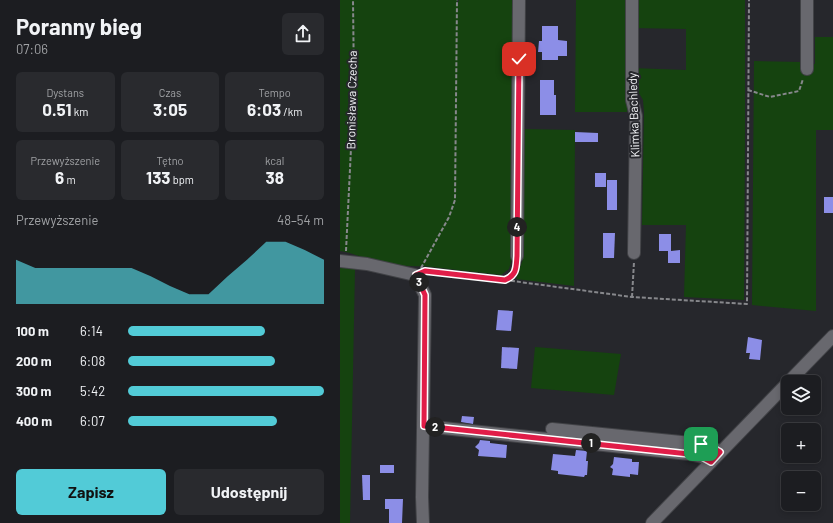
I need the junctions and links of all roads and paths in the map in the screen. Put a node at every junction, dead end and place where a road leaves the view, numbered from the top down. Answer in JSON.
{"nodes":[{"id":1,"x":353,"y":0,"type":"edge"},
{"id":2,"x":457,"y":0,"type":"edge"},
{"id":3,"x":519,"y":0,"type":"edge"},
{"id":4,"x":632,"y":0,"type":"edge"},
{"id":5,"x":749,"y":0,"type":"edge"},
{"id":6,"x":807,"y":0,"type":"edge"},
{"id":7,"x":807,"y":69,"type":"joint"},
{"id":8,"x":748,"y":90,"type":"junction"},
{"id":9,"x":634,"y":253,"type":"joint"},
{"id":10,"x":517,"y":256,"type":"joint"},
{"id":11,"x":343,"y":261,"type":"edge"},
{"id":12,"x":416,"y":275,"type":"junction"},
{"id":13,"x":505,"y":280,"type":"junction"},
{"id":14,"x":632,"y":297,"type":"junction"},
{"id":15,"x":833,"y":336,"type":"edge"},
{"id":16,"x":424,"y":426,"type":"junction"},
{"id":17,"x":552,"y":429,"type":"dead end"},
{"id":18,"x":720,"y":452,"type":"junction"},
{"id":19,"x":711,"y":462,"type":"junction"},
{"id":20,"x":423,"y":523,"type":"edge"},
{"id":21,"x":652,"y":523,"type":"edge"}],
"edges":[{"from":1,"to":11,"type":"path","name":"Bronisława Czecha"},
{"from":2,"to":12,"type":"path"},
{"from":3,"to":10,"type":"street"},
{"from":4,"to":9,"type":"street","name":"Klimka Bachledy"},
{"from":5,"to":8,"type":"path"},
{"from":6,"to":7,"type":"street"},
{"from":7,"to":8,"type":"path"},
{"from":8,"to":14,"type":"path"},
{"from":9,"to":14,"type":"path"},
{"from":10,"to":13,"type":"path"},
{"from":11,"to":12,"type":"street"},
{"from":12,"to":13,"type":"path"},
{"from":12,"to":16,"type":"street"},
{"from":13,"to":14,"type":"path"},
{"from":15,"to":18,"type":"street"},
{"from":16,"to":19,"type":"street"},
{"from":16,"to":20,"type":"street"},
{"from":17,"to":18,"type":"street"},
{"from":18,"to":19,"type":"street"},
{"from":19,"to":21,"type":"street"}]}
